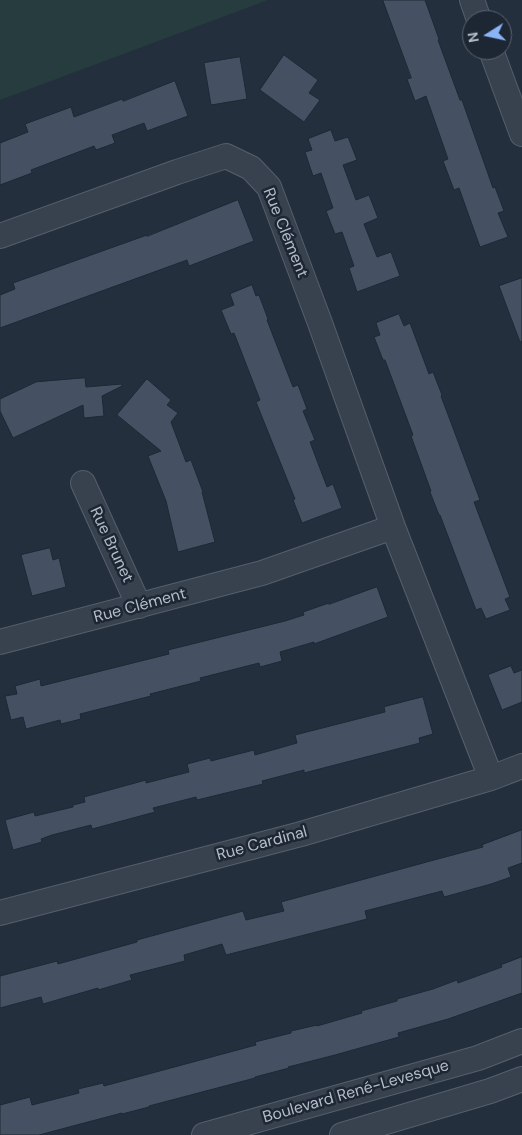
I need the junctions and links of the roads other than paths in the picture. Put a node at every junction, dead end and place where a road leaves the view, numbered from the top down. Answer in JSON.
{"nodes":[{"id":1,"x":494,"y":60,"type":"edge"},
{"id":2,"x":522,"y":134,"type":"edge"},
{"id":3,"x":0,"y":236,"type":"edge"},
{"id":4,"x":83,"y":483,"type":"dead end"},
{"id":5,"x":393,"y":527,"type":"junction"},
{"id":6,"x":139,"y":606,"type":"junction"},
{"id":7,"x":0,"y":642,"type":"edge"},
{"id":8,"x":522,"y":766,"type":"edge"},
{"id":9,"x":490,"y":778,"type":"junction"},
{"id":10,"x":0,"y":913,"type":"edge"},
{"id":11,"x":522,"y":1041,"type":"edge"},
{"id":12,"x":478,"y":1058,"type":"junction"},
{"id":13,"x":522,"y":1079,"type":"edge"},
{"id":14,"x":490,"y":1091,"type":"junction"},
{"id":15,"x":204,"y":1135,"type":"edge"},
{"id":16,"x":342,"y":1135,"type":"edge"}],
"edges":[{"from":1,"to":2,"type":"street"},
{"from":3,"to":5,"type":"street","name":"Rue Clément"},
{"from":4,"to":6,"type":"street","name":"Rue Brunet"},
{"from":5,"to":6,"type":"street","name":"Rue Clément"},
{"from":5,"to":9,"type":"street","name":"Rue Clément"},
{"from":6,"to":7,"type":"street","name":"Rue Clément"},
{"from":8,"to":9,"type":"street","name":"Rue Cardinal"},
{"from":9,"to":10,"type":"street","name":"Rue Cardinal"},
{"from":11,"to":12,"type":"street","name":"Boulevard René-Levesque"},
{"from":12,"to":14,"type":"street"},
{"from":12,"to":15,"type":"street","name":"Boulevard René-Levesque"},
{"from":13,"to":14,"type":"street"},
{"from":14,"to":16,"type":"street"}]}
